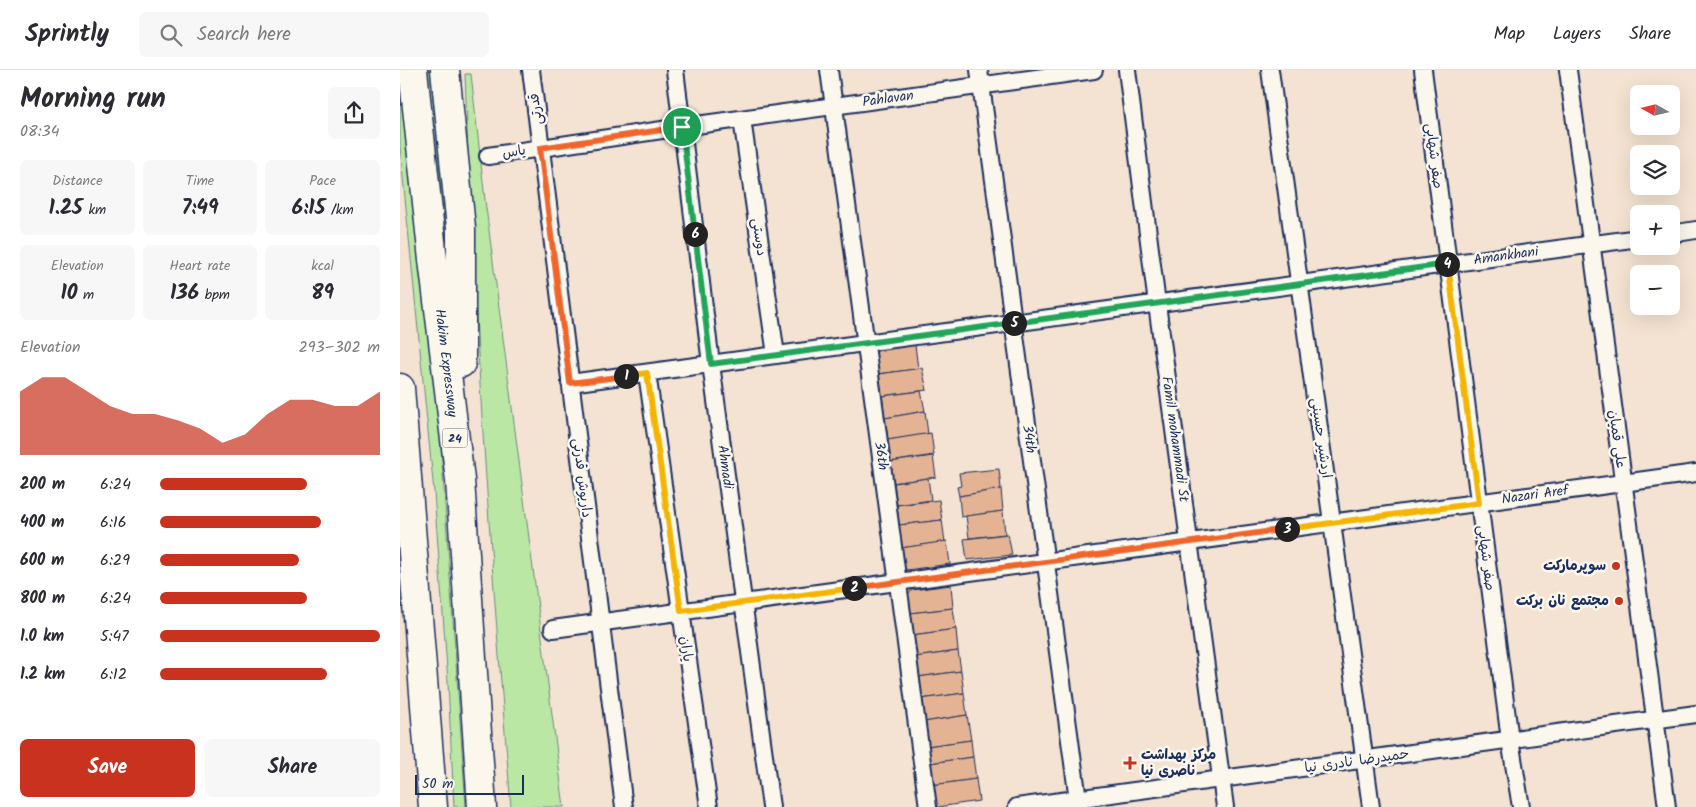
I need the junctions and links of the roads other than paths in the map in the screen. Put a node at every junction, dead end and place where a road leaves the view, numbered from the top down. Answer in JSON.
{"nodes":[{"id":1,"x":413,"y":70,"type":"edge"},
{"id":2,"x":445,"y":70,"type":"edge"},
{"id":3,"x":531,"y":70,"type":"edge"},
{"id":4,"x":676,"y":70,"type":"edge"},
{"id":5,"x":829,"y":70,"type":"edge"},
{"id":6,"x":1094,"y":70,"type":"edge"},
{"id":7,"x":1127,"y":70,"type":"edge"},
{"id":8,"x":1270,"y":70,"type":"edge"},
{"id":9,"x":1423,"y":70,"type":"edge"},
{"id":10,"x":1568,"y":70,"type":"edge"},
{"id":11,"x":980,"y":78,"type":"edge"},
{"id":12,"x":834,"y":106,"type":"junction"},
{"id":13,"x":742,"y":119,"type":"junction"},
{"id":14,"x":682,"y":127,"type":"junction"},
{"id":15,"x":540,"y":148,"type":"junction"},
{"id":16,"x":488,"y":156,"type":"dead end"},
{"id":17,"x":1696,"y":230,"type":"edge"},
{"id":18,"x":1680,"y":233,"type":"edge"},
{"id":19,"x":1630,"y":239,"type":"edge"},
{"id":20,"x":1591,"y":244,"type":"junction"},
{"id":21,"x":1448,"y":264,"type":"junction"},
{"id":22,"x":1300,"y":284,"type":"junction"},
{"id":23,"x":1157,"y":304,"type":"junction"},
{"id":24,"x":1014,"y":323,"type":"junction"},
{"id":25,"x":866,"y":343,"type":"junction"},
{"id":26,"x":776,"y":355,"type":"junction"},
{"id":27,"x":711,"y":364,"type":"junction"},
{"id":28,"x":647,"y":373,"type":"junction"},
{"id":29,"x":570,"y":383,"type":"junction"},
{"id":30,"x":400,"y":388,"type":"edge"},
{"id":31,"x":401,"y":416,"type":"edge"},
{"id":32,"x":1696,"y":473,"type":"edge"},
{"id":33,"x":460,"y":480,"type":"junction"},
{"id":34,"x":1623,"y":483,"type":"junction"},
{"id":35,"x":1479,"y":503,"type":"junction"},
{"id":36,"x":1332,"y":523,"type":"junction"},
{"id":37,"x":1189,"y":542,"type":"junction"},
{"id":38,"x":1046,"y":562,"type":"junction"},
{"id":39,"x":898,"y":582,"type":"junction"},
{"id":40,"x":743,"y":603,"type":"junction"},
{"id":41,"x":681,"y":611,"type":"junction"},
{"id":42,"x":601,"y":622,"type":"junction"},
{"id":43,"x":553,"y":629,"type":"dead end"},
{"id":44,"x":1696,"y":714,"type":"edge"},
{"id":45,"x":1656,"y":720,"type":"junction"},
{"id":46,"x":1510,"y":740,"type":"junction"},
{"id":47,"x":1365,"y":760,"type":"junction"},
{"id":48,"x":1221,"y":779,"type":"junction"},
{"id":49,"x":1079,"y":803,"type":"edge"},
{"id":50,"x":433,"y":807,"type":"edge"},
{"id":51,"x":482,"y":807,"type":"edge"},
{"id":52,"x":624,"y":807,"type":"edge"},
{"id":53,"x":708,"y":807,"type":"edge"},
{"id":54,"x":772,"y":807,"type":"edge"},
{"id":55,"x":928,"y":807,"type":"edge"},
{"id":56,"x":1017,"y":807,"type":"edge"},
{"id":57,"x":1225,"y":807,"type":"edge"},
{"id":58,"x":1371,"y":807,"type":"edge"},
{"id":59,"x":1521,"y":807,"type":"edge"},
{"id":60,"x":1667,"y":807,"type":"edge"}],
"edges":[{"from":1,"to":33,"type":"highway","name":"Hakim Expressway","number":"24"},
{"from":2,"to":33,"type":"highway"},
{"from":3,"to":15,"type":"street","name":"قدرتی"},
{"from":4,"to":14,"type":"street","name":"Ahmadi"},
{"from":5,"to":12,"type":"street","name":"36th"},
{"from":6,"to":11,"type":"street","name":"Pahlavan"},
{"from":7,"to":23,"type":"street","name":"Famil mohammadi St"},
{"from":8,"to":22,"type":"street","name":"اردشیر حسینی"},
{"from":9,"to":21,"type":"street","name":"صفر شهابی"},
{"from":10,"to":20,"type":"street","name":"علی قمیان"},
{"from":11,"to":12,"type":"street","name":"Pahlavan"},
{"from":11,"to":24,"type":"street","name":"34th"},
{"from":12,"to":13,"type":"street","name":"Pahlavan"},
{"from":12,"to":25,"type":"street","name":"36th"},
{"from":13,"to":14,"type":"street","name":"Pahlavan"},
{"from":13,"to":26,"type":"street","name":"دوستی"},
{"from":14,"to":15,"type":"street","name":"یاس"},
{"from":14,"to":27,"type":"street","name":"Ahmadi"},
{"from":15,"to":16,"type":"street","name":"یاس"},
{"from":15,"to":29,"type":"street","name":"داریوش قدرتی"},
{"from":17,"to":18,"type":"street"},
{"from":19,"to":20,"type":"street","name":"Amankhani"},
{"from":20,"to":21,"type":"street","name":"Amankhani"},
{"from":20,"to":34,"type":"street","name":"علی قمیان"},
{"from":21,"to":22,"type":"street","name":"Amankhani"},
{"from":21,"to":35,"type":"street","name":"صفر شهابی"},
{"from":22,"to":23,"type":"street","name":"Amankhani"},
{"from":22,"to":36,"type":"street","name":"اردشیر حسینی"},
{"from":23,"to":24,"type":"street","name":"Amankhani"},
{"from":23,"to":37,"type":"street","name":"Famil mohammadi St"},
{"from":24,"to":25,"type":"street","name":"Amankhani"},
{"from":24,"to":38,"type":"street","name":"34th"},
{"from":25,"to":26,"type":"street","name":"Amankhani"},
{"from":25,"to":39,"type":"street","name":"36th"},
{"from":26,"to":27,"type":"street","name":"Amankhani"},
{"from":27,"to":28,"type":"street","name":"Amankhani"},
{"from":27,"to":40,"type":"street","name":"Ahmadi"},
{"from":28,"to":29,"type":"street","name":"Amankhani"},
{"from":28,"to":41,"type":"street","name":"یاران"},
{"from":29,"to":42,"type":"street","name":"داریوش قدرتی"},
{"from":30,"to":31,"type":"highway"},
{"from":31,"to":50,"type":"highway"},
{"from":32,"to":34,"type":"street","name":"Nazari Aref"},
{"from":33,"to":51,"type":"highway","name":"Hakim Expressway","number":"24"},
{"from":34,"to":35,"type":"street","name":"Nazari Aref"},
{"from":34,"to":45,"type":"street","name":"علی قمیان"},
{"from":35,"to":36,"type":"street","name":"Nazari Aref"},
{"from":35,"to":46,"type":"street","name":"صفر شهابی"},
{"from":36,"to":37,"type":"street","name":"Nazari Aref"},
{"from":36,"to":47,"type":"street","name":"اردشیر حسینی"},
{"from":37,"to":38,"type":"street","name":"Nazari Aref"},
{"from":37,"to":48,"type":"street","name":"Famil mohammadi St"},
{"from":38,"to":39,"type":"street","name":"Nazari Aref"},
{"from":38,"to":49,"type":"street","name":"34th"},
{"from":39,"to":40,"type":"street","name":"Nazari Aref"},
{"from":39,"to":55,"type":"street","name":"36th"},
{"from":40,"to":41,"type":"street","name":"Nazari Aref"},
{"from":40,"to":54,"type":"street","name":"Ahmadi"},
{"from":41,"to":42,"type":"street","name":"Nazari Aref"},
{"from":41,"to":53,"type":"street","name":"یاران"},
{"from":42,"to":43,"type":"street","name":"Nazari Aref"},
{"from":42,"to":52,"type":"street","name":"داریوش قدرتی"},
{"from":44,"to":45,"type":"street","name":"حمیدرضا نادری نیا"},
{"from":45,"to":46,"type":"street","name":"حمیدرضا نادری نیا"},
{"from":45,"to":60,"type":"street","name":"علی قمیان"},
{"from":46,"to":47,"type":"street","name":"حمیدرضا نادری نیا"},
{"from":46,"to":59,"type":"street","name":"صفر شهابی"},
{"from":47,"to":48,"type":"street","name":"حمیدرضا نادری نیا"},
{"from":47,"to":58,"type":"street","name":"اردشیر حسینی"},
{"from":48,"to":49,"type":"street","name":"حمیدرضا نادری نیا"},
{"from":48,"to":57,"type":"street","name":"Famil mohammadi St"},
{"from":49,"to":56,"type":"street","name":"حمیدرضا نادری نیا"}]}
